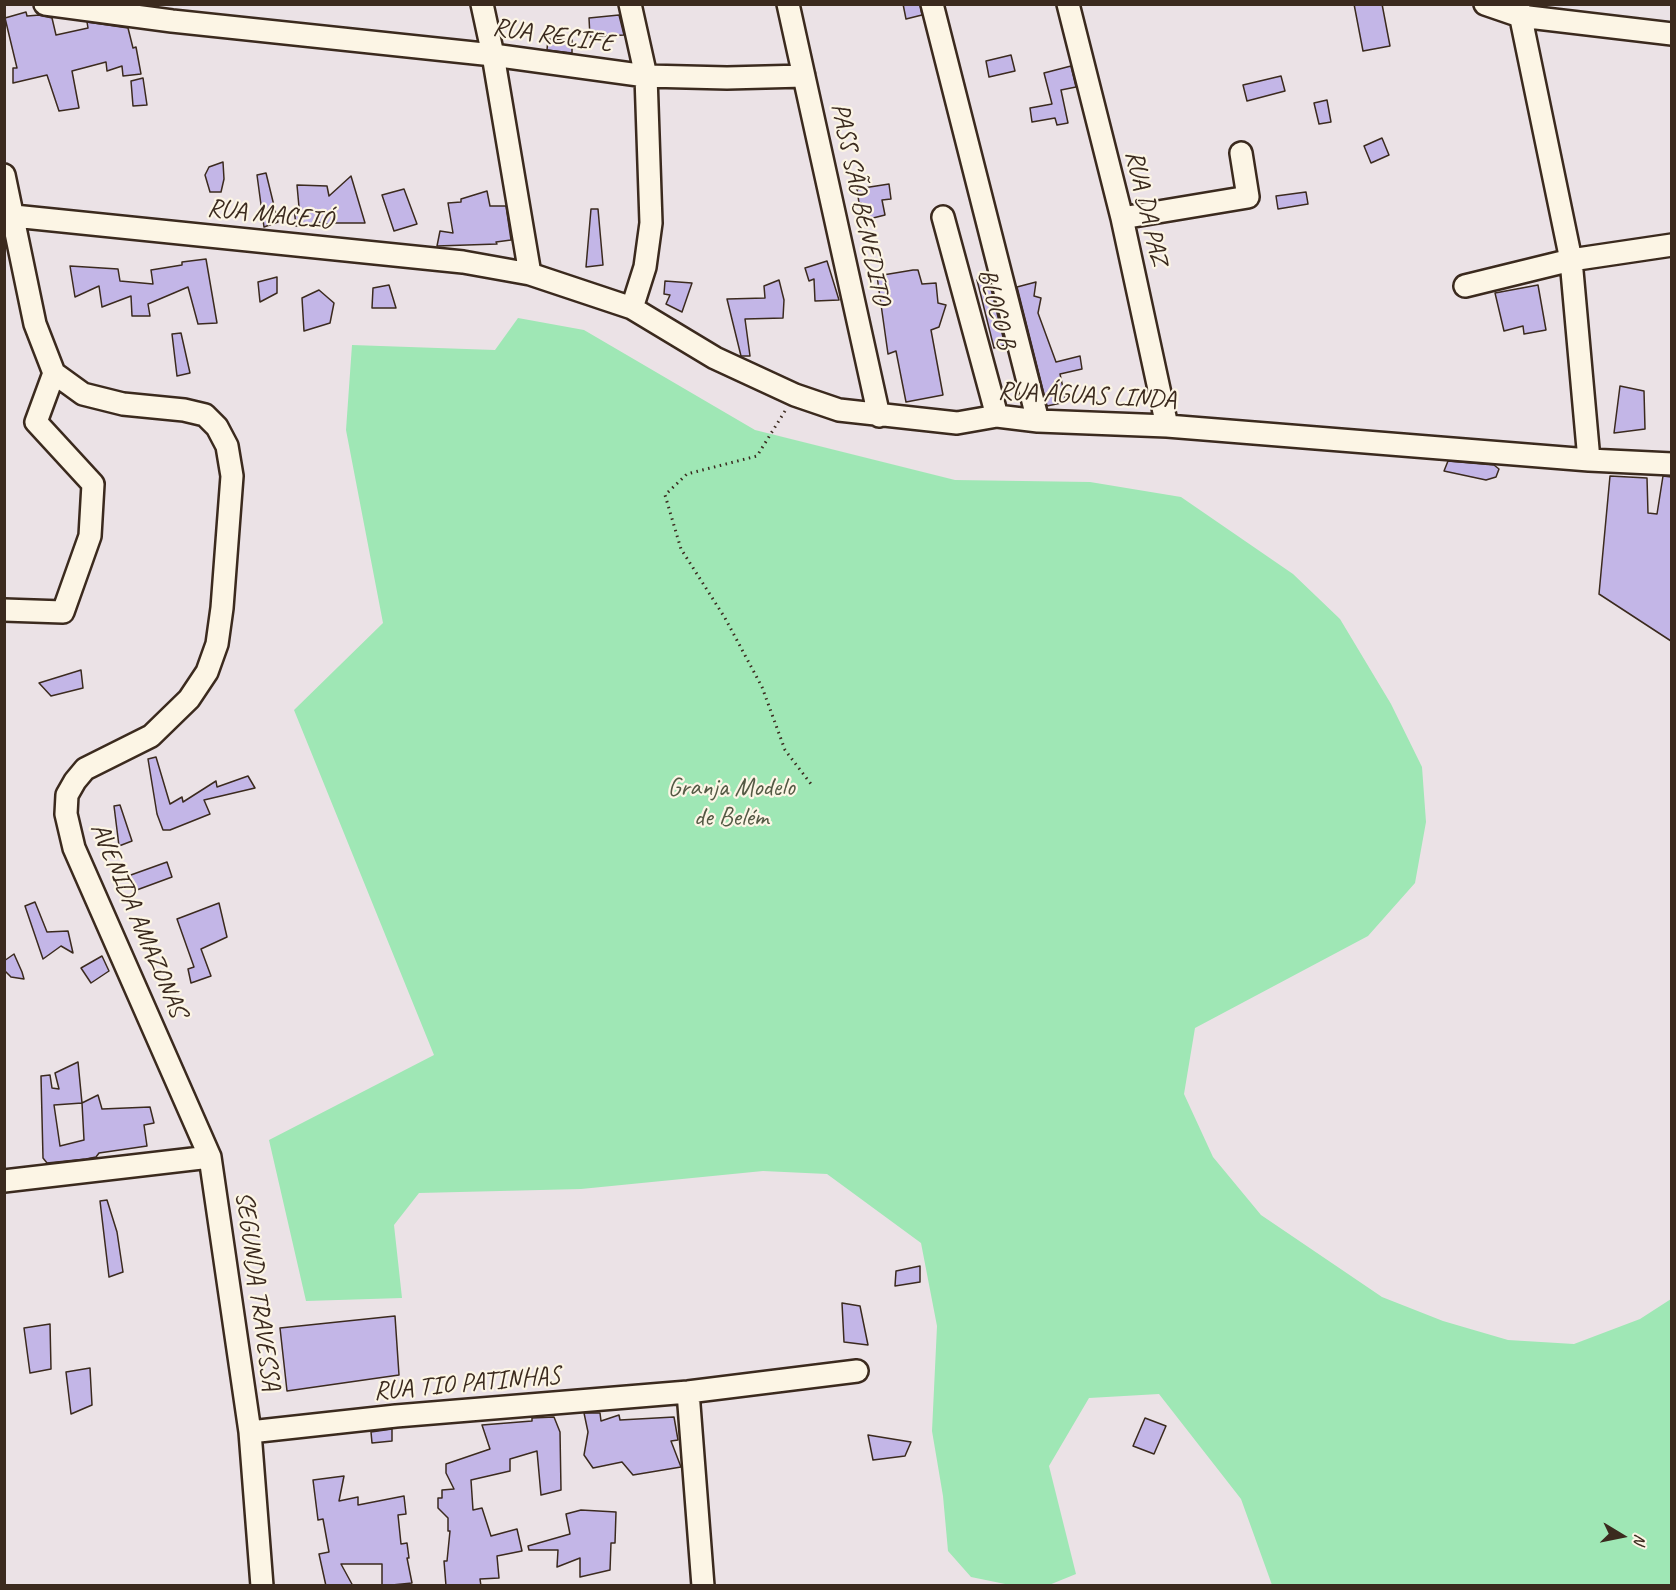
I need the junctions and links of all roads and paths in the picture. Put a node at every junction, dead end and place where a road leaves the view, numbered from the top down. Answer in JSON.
{"nodes":[{"id":1,"x":45,"y":4,"type":"edge"},
{"id":2,"x":482,"y":4,"type":"edge"},
{"id":3,"x":630,"y":4,"type":"edge"},
{"id":4,"x":788,"y":4,"type":"edge"},
{"id":5,"x":932,"y":4,"type":"edge"},
{"id":6,"x":1068,"y":4,"type":"edge"},
{"id":7,"x":1485,"y":4,"type":"edge"},
{"id":8,"x":1519,"y":10,"type":"edge"},
{"id":9,"x":1671,"y":34,"type":"edge"},
{"id":10,"x":493,"y":55,"type":"junction"},
{"id":11,"x":646,"y":76,"type":"junction"},
{"id":12,"x":804,"y":76,"type":"junction"},
{"id":13,"x":1241,"y":153,"type":"dead end"},
{"id":14,"x":4,"y":175,"type":"edge"},
{"id":15,"x":9,"y":216,"type":"edge"},
{"id":16,"x":943,"y":217,"type":"dead end"},
{"id":17,"x":1122,"y":218,"type":"junction"},
{"id":18,"x":1671,"y":245,"type":"edge"},
{"id":19,"x":13,"y":254,"type":"edge"},
{"id":20,"x":1571,"y":260,"type":"junction"},
{"id":21,"x":530,"y":274,"type":"junction"},
{"id":22,"x":1465,"y":286,"type":"dead end"},
{"id":23,"x":632,"y":308,"type":"junction"},
{"id":24,"x":54,"y":373,"type":"junction"},
{"id":25,"x":795,"y":394,"type":"junction"},
{"id":26,"x":879,"y":416,"type":"junction"},
{"id":27,"x":997,"y":416,"type":"junction"},
{"id":28,"x":1038,"y":421,"type":"junction"},
{"id":29,"x":1167,"y":426,"type":"junction"},
{"id":30,"x":1588,"y":460,"type":"junction"},
{"id":31,"x":1671,"y":464,"type":"edge"},
{"id":32,"x":4,"y":610,"type":"edge"},
{"id":33,"x":811,"y":784,"type":"dead end"},
{"id":34,"x":210,"y":1157,"type":"junction"},
{"id":35,"x":4,"y":1181,"type":"edge"},
{"id":36,"x":857,"y":1371,"type":"dead end"},
{"id":37,"x":688,"y":1392,"type":"junction"},
{"id":38,"x":250,"y":1432,"type":"junction"},
{"id":39,"x":262,"y":1586,"type":"edge"},
{"id":40,"x":704,"y":1586,"type":"edge"}],
"edges":[{"from":1,"to":10,"type":"street","name":"RUA RECIFE"},
{"from":2,"to":10,"type":"street"},
{"from":3,"to":11,"type":"street"},
{"from":4,"to":12,"type":"street","name":"PASS SÃO BENEDITO"},
{"from":5,"to":28,"type":"street"},
{"from":6,"to":17,"type":"street","name":"RUA DA PAZ"},
{"from":7,"to":8,"type":"street"},
{"from":8,"to":9,"type":"street"},
{"from":8,"to":20,"type":"street"},
{"from":10,"to":11,"type":"street","name":"RUA RECIFE"},
{"from":10,"to":21,"type":"street"},
{"from":11,"to":12,"type":"street","name":"RUA RECIFE"},
{"from":11,"to":23,"type":"street"},
{"from":12,"to":26,"type":"street","name":"PASS SÃO BENEDITO"},
{"from":13,"to":17,"type":"street"},
{"from":14,"to":15,"type":"street"},
{"from":15,"to":19,"type":"street"},
{"from":15,"to":21,"type":"street","name":"RUA MACEIÓ"},
{"from":16,"to":27,"type":"street","name":"BLOCO B"},
{"from":17,"to":29,"type":"street","name":"RUA DA PAZ"},
{"from":18,"to":20,"type":"street"},
{"from":19,"to":24,"type":"street"},
{"from":20,"to":22,"type":"street"},
{"from":20,"to":30,"type":"street"},
{"from":21,"to":23,"type":"street","name":"RUA ÁGUAS LINDA"},
{"from":23,"to":25,"type":"street","name":"RUA ÁGUAS LINDA"},
{"from":24,"to":32,"type":"street"},
{"from":24,"to":34,"type":"street","name":"AVENIDA AMAZONAS"},
{"from":25,"to":26,"type":"street","name":"RUA ÁGUAS LINDA"},
{"from":25,"to":33,"type":"path"},
{"from":26,"to":27,"type":"street","name":"RUA ÁGUAS LINDA"},
{"from":27,"to":28,"type":"street","name":"RUA ÁGUAS LINDA"},
{"from":28,"to":29,"type":"street","name":"RUA ÁGUAS LINDA"},
{"from":29,"to":30,"type":"street","name":"RUA ÁGUAS LINDA"},
{"from":30,"to":31,"type":"street","name":"RUA ÁGUAS LINDA"},
{"from":34,"to":35,"type":"street"},
{"from":34,"to":38,"type":"street","name":"SEGUNDA TRAVESSA"},
{"from":36,"to":37,"type":"street","name":"RUA TIO PATINHAS"},
{"from":37,"to":38,"type":"street","name":"RUA TIO PATINHAS"},
{"from":37,"to":40,"type":"street"},
{"from":38,"to":39,"type":"street","name":"SEGUNDA TRAVESSA"}]}
